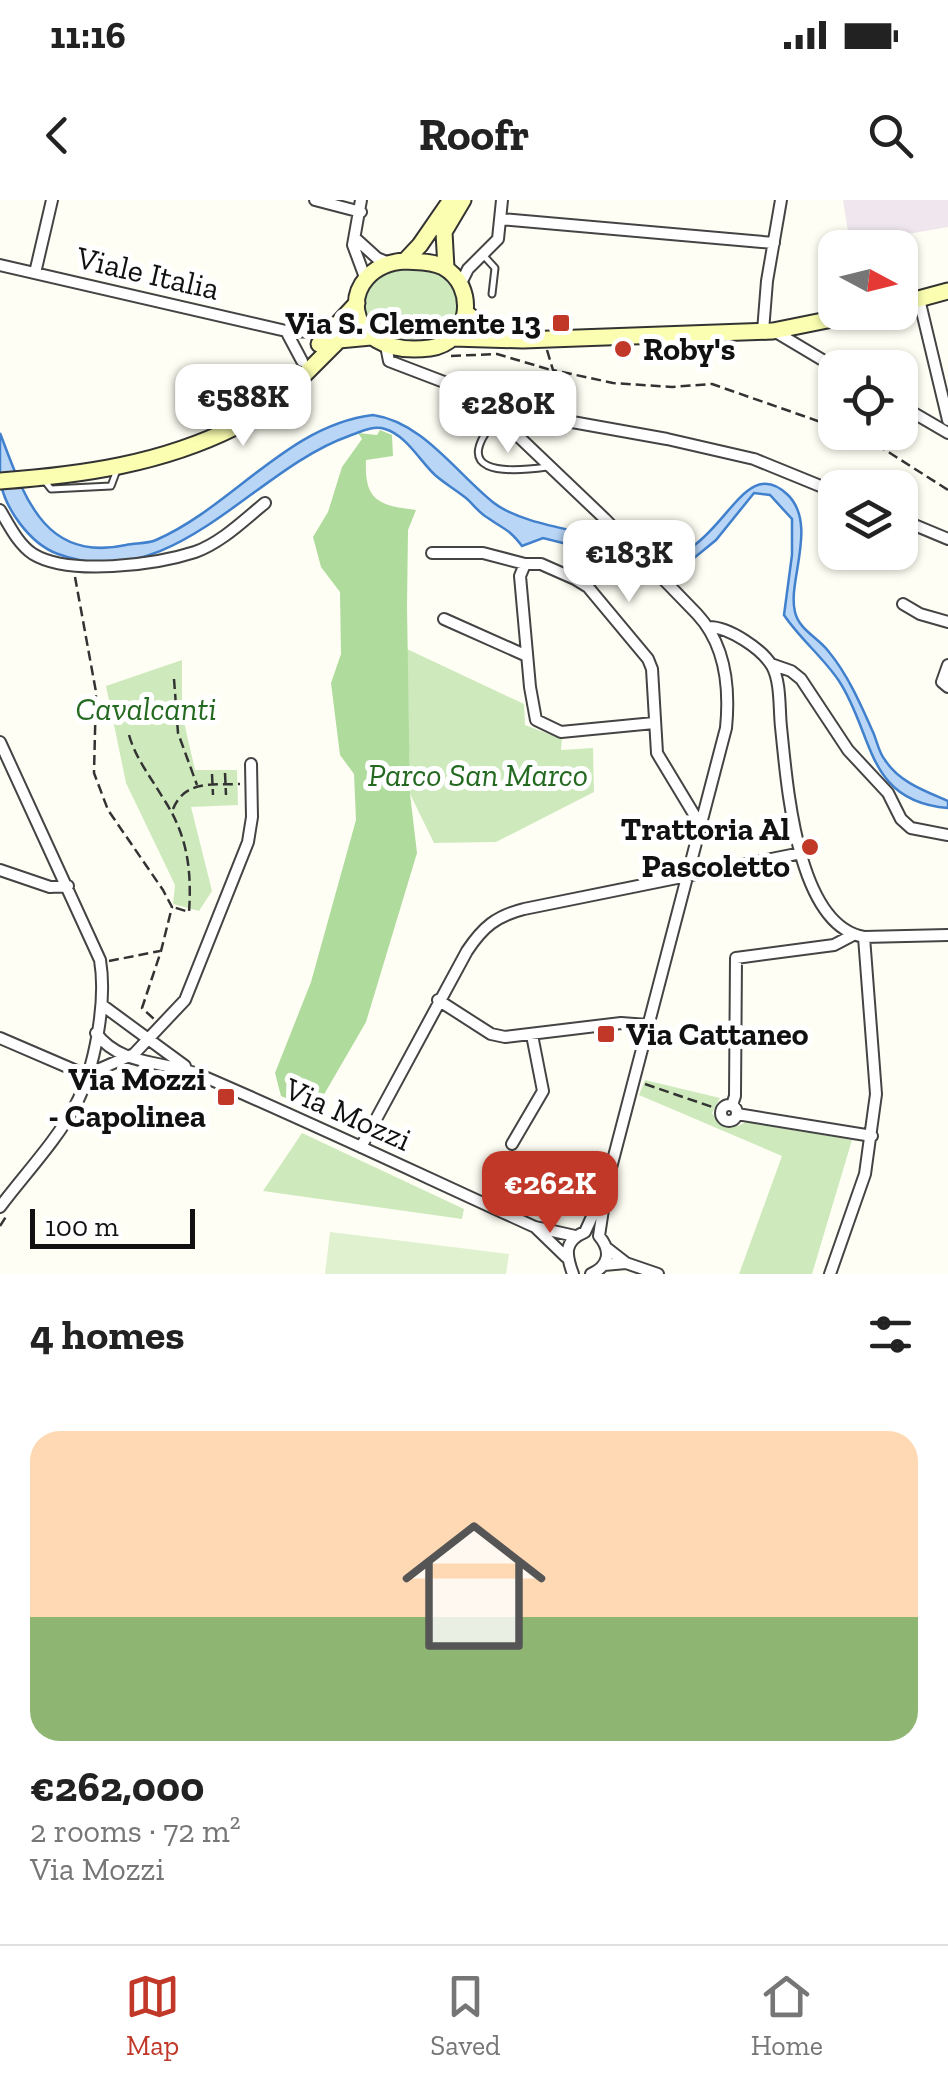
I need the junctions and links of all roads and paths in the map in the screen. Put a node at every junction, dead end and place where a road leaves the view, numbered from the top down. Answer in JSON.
{"nodes":[{"id":1,"x":52,"y":200,"type":"edge"},
{"id":2,"x":316,"y":200,"type":"edge"},
{"id":3,"x":451,"y":200,"type":"edge"},
{"id":4,"x":463,"y":200,"type":"edge"},
{"id":5,"x":502,"y":200,"type":"edge"},
{"id":6,"x":782,"y":200,"type":"edge"},
{"id":7,"x":361,"y":206,"type":"edge"},
{"id":8,"x":501,"y":219,"type":"junction"},
{"id":9,"x":354,"y":238,"type":"junction"},
{"id":10,"x":774,"y":243,"type":"junction"},
{"id":11,"x":482,"y":254,"type":"junction"},
{"id":12,"x":397,"y":262,"type":"junction"},
{"id":13,"x":0,"y":265,"type":"edge"},
{"id":14,"x":446,"y":268,"type":"junction"},
{"id":15,"x":35,"y":274,"type":"junction"},
{"id":16,"x":366,"y":280,"type":"junction"},
{"id":17,"x":461,"y":284,"type":"junction"},
{"id":18,"x":948,"y":291,"type":"edge"},
{"id":19,"x":492,"y":294,"type":"dead end"},
{"id":20,"x":919,"y":299,"type":"joint"},
{"id":21,"x":357,"y":303,"type":"junction"},
{"id":22,"x":466,"y":312,"type":"junction"},
{"id":23,"x":818,"y":321,"type":"edge"},
{"id":24,"x":286,"y":331,"type":"junction"},
{"id":25,"x":768,"y":331,"type":"junction"},
{"id":26,"x":332,"y":332,"type":"junction"},
{"id":27,"x":452,"y":338,"type":"junction"},
{"id":28,"x":498,"y":338,"type":"junction"},
{"id":29,"x":544,"y":339,"type":"junction"},
{"id":30,"x":379,"y":342,"type":"junction"},
{"id":31,"x":818,"y":358,"type":"edge"},
{"id":32,"x":302,"y":361,"type":"junction"},
{"id":33,"x":276,"y":397,"type":"junction"},
{"id":34,"x":918,"y":416,"type":"edge"},
{"id":35,"x":498,"y":418,"type":"junction"},
{"id":36,"x":948,"y":420,"type":"edge"},
{"id":37,"x":818,"y":422,"type":"edge"},
{"id":38,"x":948,"y":433,"type":"edge"},
{"id":39,"x":885,"y":450,"type":"edge"},
{"id":40,"x":547,"y":467,"type":"junction"},
{"id":41,"x":0,"y":481,"type":"edge"},
{"id":42,"x":818,"y":485,"type":"edge"},
{"id":43,"x":948,"y":490,"type":"edge"},
{"id":44,"x":265,"y":503,"type":"dead end"},
{"id":45,"x":0,"y":510,"type":"edge"},
{"id":46,"x":918,"y":527,"type":"edge"},
{"id":47,"x":948,"y":540,"type":"edge"},
{"id":48,"x":432,"y":553,"type":"dead end"},
{"id":49,"x":525,"y":564,"type":"junction"},
{"id":50,"x":73,"y":567,"type":"junction"},
{"id":51,"x":903,"y":604,"type":"dead end"},
{"id":52,"x":444,"y":619,"type":"dead end"},
{"id":53,"x":948,"y":622,"type":"edge"},
{"id":54,"x":709,"y":627,"type":"junction"},
{"id":55,"x":527,"y":656,"type":"junction"},
{"id":56,"x":771,"y":664,"type":"junction"},
{"id":57,"x":948,"y":665,"type":"edge"},
{"id":58,"x":174,"y":679,"type":"dead end"},
{"id":59,"x":948,"y":687,"type":"edge"},
{"id":60,"x":654,"y":723,"type":"junction"},
{"id":61,"x":129,"y":735,"type":"dead end"},
{"id":62,"x":0,"y":742,"type":"edge"},
{"id":63,"x":252,"y":764,"type":"dead end"},
{"id":64,"x":225,"y":773,"type":"dead end"},
{"id":65,"x":212,"y":774,"type":"dead end"},
{"id":66,"x":226,"y":784,"type":"junction"},
{"id":67,"x":240,"y":784,"type":"dead end"},
{"id":68,"x":197,"y":785,"type":"junction"},
{"id":69,"x":213,"y":785,"type":"junction"},
{"id":70,"x":213,"y":795,"type":"dead end"},
{"id":71,"x":226,"y":795,"type":"dead end"},
{"id":72,"x":172,"y":812,"type":"junction"},
{"id":73,"x":702,"y":826,"type":"junction"},
{"id":74,"x":948,"y":834,"type":"edge"},
{"id":75,"x":801,"y":854,"type":"junction"},
{"id":76,"x":0,"y":870,"type":"edge"},
{"id":77,"x":688,"y":878,"type":"junction"},
{"id":78,"x":68,"y":886,"type":"junction"},
{"id":79,"x":172,"y":907,"type":"junction"},
{"id":80,"x":948,"y":935,"type":"edge"},
{"id":81,"x":858,"y":936,"type":"junction"},
{"id":82,"x":162,"y":951,"type":"junction"},
{"id":83,"x":107,"y":962,"type":"dead end"},
{"id":84,"x":438,"y":1000,"type":"junction"},
{"id":85,"x":102,"y":1005,"type":"junction"},
{"id":86,"x":160,"y":1024,"type":"junction"},
{"id":87,"x":648,"y":1025,"type":"junction"},
{"id":88,"x":96,"y":1033,"type":"junction"},
{"id":89,"x":532,"y":1034,"type":"junction"},
{"id":90,"x":147,"y":1037,"type":"junction"},
{"id":91,"x":0,"y":1038,"type":"edge"},
{"id":92,"x":126,"y":1058,"type":"junction"},
{"id":93,"x":194,"y":1072,"type":"junction"},
{"id":94,"x":86,"y":1074,"type":"junction"},
{"id":95,"x":635,"y":1078,"type":"junction"},
{"id":96,"x":730,"y":1110,"type":"junction"},
{"id":97,"x":872,"y":1136,"type":"junction"},
{"id":98,"x":512,"y":1144,"type":"dead end"},
{"id":99,"x":361,"y":1147,"type":"junction"},
{"id":100,"x":607,"y":1183,"type":"junction"},
{"id":101,"x":0,"y":1207,"type":"edge"},
{"id":102,"x":535,"y":1227,"type":"junction"},
{"id":103,"x":580,"y":1234,"type":"junction"},
{"id":104,"x":600,"y":1236,"type":"junction"},
{"id":105,"x":608,"y":1250,"type":"junction"},
{"id":106,"x":626,"y":1264,"type":"junction"},
{"id":107,"x":570,"y":1265,"type":"edge"},
{"id":108,"x":604,"y":1265,"type":"junction"},
{"id":109,"x":591,"y":1274,"type":"edge"},
{"id":110,"x":658,"y":1274,"type":"edge"},
{"id":111,"x":830,"y":1274,"type":"edge"}],
"edges":[{"from":1,"to":15,"type":"street"},
{"from":2,"to":7,"type":"street"},
{"from":3,"to":12,"type":"main road"},
{"from":4,"to":14,"type":"main road"},
{"from":5,"to":8,"type":"street"},
{"from":6,"to":10,"type":"street"},
{"from":7,"to":9,"type":"street"},
{"from":8,"to":10,"type":"street"},
{"from":8,"to":11,"type":"street"},
{"from":9,"to":12,"type":"street"},
{"from":9,"to":16,"type":"street"},
{"from":10,"to":25,"type":"street"},
{"from":11,"to":17,"type":"street"},
{"from":11,"to":19,"type":"lane"},
{"from":12,"to":14,"type":"main road"},
{"from":12,"to":16,"type":"main road"},
{"from":13,"to":15,"type":"street","name":"Viale Italia"},
{"from":14,"to":17,"type":"main road"},
{"from":15,"to":24,"type":"street","name":"Viale Italia"},
{"from":16,"to":21,"type":"main road"},
{"from":17,"to":22,"type":"main road"},
{"from":18,"to":20,"type":"main road"},
{"from":20,"to":36,"type":"street"},
{"from":21,"to":26,"type":"main road"},
{"from":21,"to":30,"type":"main road"},
{"from":22,"to":27,"type":"main road"},
{"from":22,"to":28,"type":"main road"},
{"from":23,"to":25,"type":"main road"},
{"from":24,"to":26,"type":"street","name":"Viale Italia"},
{"from":24,"to":32,"type":"street"},
{"from":25,"to":29,"type":"main road"},
{"from":25,"to":31,"type":"street"},
{"from":26,"to":32,"type":"main road"},
{"from":27,"to":28,"type":"main road"},
{"from":27,"to":30,"type":"main road"},
{"from":28,"to":29,"type":"main road"},
{"from":29,"to":37,"type":"path"},
{"from":30,"to":33,"type":"main road"},
{"from":30,"to":35,"type":"street"},
{"from":32,"to":33,"type":"main road"},
{"from":33,"to":41,"type":"main road"},
{"from":34,"to":38,"type":"street"},
{"from":35,"to":40,"type":"street"},
{"from":35,"to":40,"type":"lane"},
{"from":35,"to":42,"type":"street"},
{"from":39,"to":43,"type":"path"},
{"from":40,"to":54,"type":"street"},
{"from":44,"to":50,"type":"street"},
{"from":45,"to":50,"type":"street"},
{"from":46,"to":47,"type":"street"},
{"from":48,"to":49,"type":"street"},
{"from":49,"to":55,"type":"street"},
{"from":49,"to":60,"type":"street"},
{"from":50,"to":79,"type":"path"},
{"from":51,"to":53,"type":"street"},
{"from":52,"to":55,"type":"street"},
{"from":54,"to":56,"type":"street"},
{"from":54,"to":73,"type":"street"},
{"from":55,"to":60,"type":"street"},
{"from":56,"to":74,"type":"street"},
{"from":56,"to":75,"type":"street"},
{"from":57,"to":59,"type":"street"},
{"from":58,"to":68,"type":"path"},
{"from":60,"to":73,"type":"street"},
{"from":61,"to":72,"type":"path"},
{"from":62,"to":78,"type":"street"},
{"from":63,"to":86,"type":"street"},
{"from":64,"to":66,"type":"path"},
{"from":65,"to":69,"type":"path"},
{"from":66,"to":67,"type":"path"},
{"from":66,"to":69,"type":"path"},
{"from":66,"to":71,"type":"path"},
{"from":68,"to":69,"type":"path"},
{"from":68,"to":72,"type":"path"},
{"from":69,"to":70,"type":"path"},
{"from":72,"to":79,"type":"path"},
{"from":73,"to":77,"type":"street"},
{"from":75,"to":77,"type":"street"},
{"from":75,"to":81,"type":"street"},
{"from":76,"to":78,"type":"street"},
{"from":77,"to":84,"type":"street"},
{"from":77,"to":87,"type":"street"},
{"from":78,"to":85,"type":"street"},
{"from":79,"to":82,"type":"path"},
{"from":80,"to":81,"type":"street"},
{"from":81,"to":96,"type":"street"},
{"from":81,"to":97,"type":"street"},
{"from":82,"to":83,"type":"path"},
{"from":82,"to":86,"type":"path"},
{"from":84,"to":89,"type":"street"},
{"from":84,"to":99,"type":"street"},
{"from":85,"to":88,"type":"street"},
{"from":85,"to":90,"type":"street","name":"Via Mozzi"},
{"from":86,"to":90,"type":"street"},
{"from":87,"to":89,"type":"street"},
{"from":87,"to":95,"type":"street"},
{"from":88,"to":92,"type":"street","name":"Via Mozzi"},
{"from":88,"to":94,"type":"street"},
{"from":89,"to":98,"type":"street"},
{"from":90,"to":92,"type":"street"},
{"from":90,"to":93,"type":"street","name":"Via Mozzi"},
{"from":91,"to":94,"type":"street"},
{"from":92,"to":93,"type":"street","name":"Via Mozzi"},
{"from":92,"to":94,"type":"street"},
{"from":93,"to":99,"type":"street","name":"Via Mozzi"},
{"from":94,"to":101,"type":"street"},
{"from":95,"to":96,"type":"path"},
{"from":95,"to":100,"type":"street"},
{"from":96,"to":97,"type":"street"},
{"from":97,"to":111,"type":"street"},
{"from":99,"to":102,"type":"street","name":"Via Mozzi"},
{"from":100,"to":103,"type":"street"},
{"from":100,"to":104,"type":"street"},
{"from":102,"to":103,"type":"street"},
{"from":102,"to":107,"type":"street"},
{"from":103,"to":104,"type":"street"},
{"from":103,"to":107,"type":"street"},
{"from":104,"to":105,"type":"street"},
{"from":105,"to":106,"type":"street"},
{"from":105,"to":108,"type":"street"},
{"from":106,"to":108,"type":"street"},
{"from":106,"to":110,"type":"street"},
{"from":107,"to":109,"type":"street"},
{"from":108,"to":109,"type":"street"}]}
